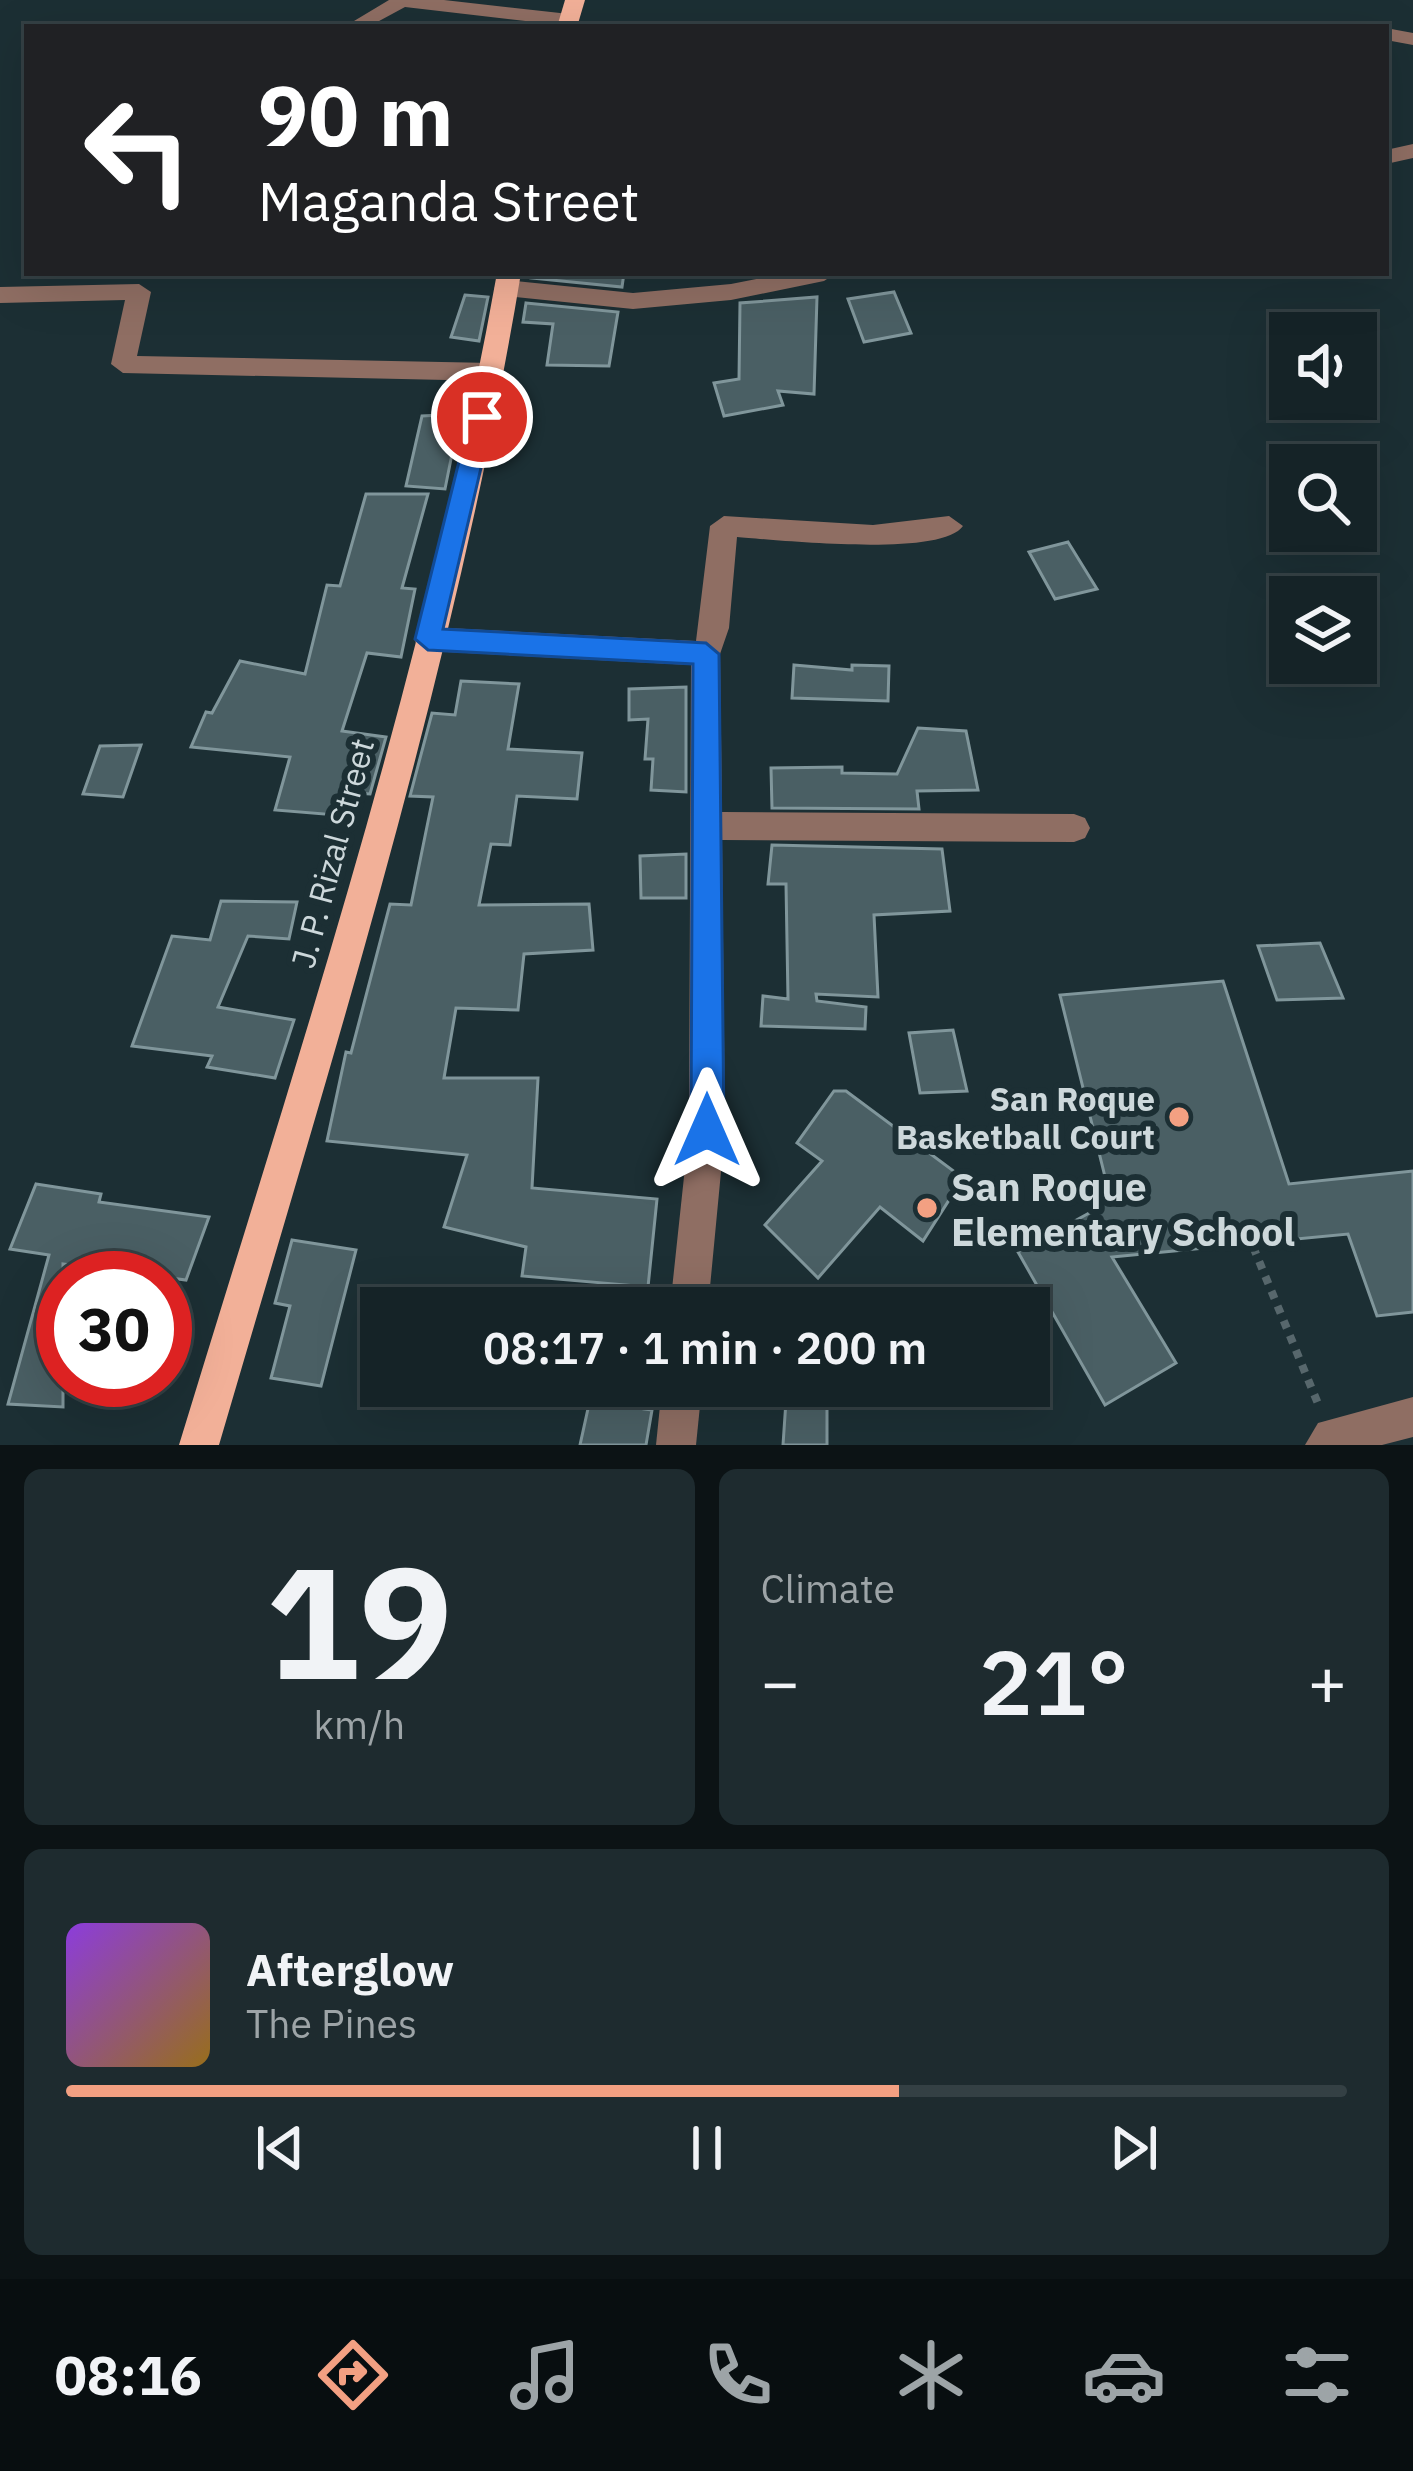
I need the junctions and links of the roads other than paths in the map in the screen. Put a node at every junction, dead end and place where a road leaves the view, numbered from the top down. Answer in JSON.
{"nodes":[{"id":1,"x":403,"y":1,"type":"edge"},
{"id":2,"x":570,"y":16,"type":"edge"},
{"id":3,"x":360,"y":24,"type":"edge"},
{"id":4,"x":809,"y":276,"type":"edge"},
{"id":5,"x":508,"y":281,"type":"edge"},
{"id":6,"x":0,"y":295,"type":"edge"},
{"id":7,"x":492,"y":372,"type":"junction"},
{"id":8,"x":950,"y":526,"type":"dead end"},
{"id":9,"x":428,"y":639,"type":"junction"},
{"id":10,"x":706,"y":654,"type":"junction"},
{"id":11,"x":710,"y":826,"type":"junction"},
{"id":12,"x":1074,"y":828,"type":"dead end"},
{"id":13,"x":691,"y":1287,"type":"edge"},
{"id":14,"x":680,"y":1407,"type":"edge"},
{"id":15,"x":1413,"y":1417,"type":"edge"},
{"id":16,"x":1329,"y":1441,"type":"edge"},
{"id":17,"x":199,"y":1445,"type":"edge"},
{"id":18,"x":676,"y":1445,"type":"edge"}],
"edges":[{"from":1,"to":2,"type":"street"},
{"from":1,"to":3,"type":"street"},
{"from":4,"to":5,"type":"street"},
{"from":5,"to":7,"type":"main road","name":"J. P. Rizal Street"},
{"from":6,"to":7,"type":"street"},
{"from":7,"to":9,"type":"main road","name":"J. P. Rizal Street"},
{"from":8,"to":10,"type":"street"},
{"from":9,"to":10,"type":"street"},
{"from":9,"to":17,"type":"main road","name":"J. P. Rizal Street"},
{"from":10,"to":11,"type":"street"},
{"from":11,"to":12,"type":"street"},
{"from":11,"to":13,"type":"street"},
{"from":14,"to":18,"type":"street"},
{"from":15,"to":16,"type":"street"}]}
